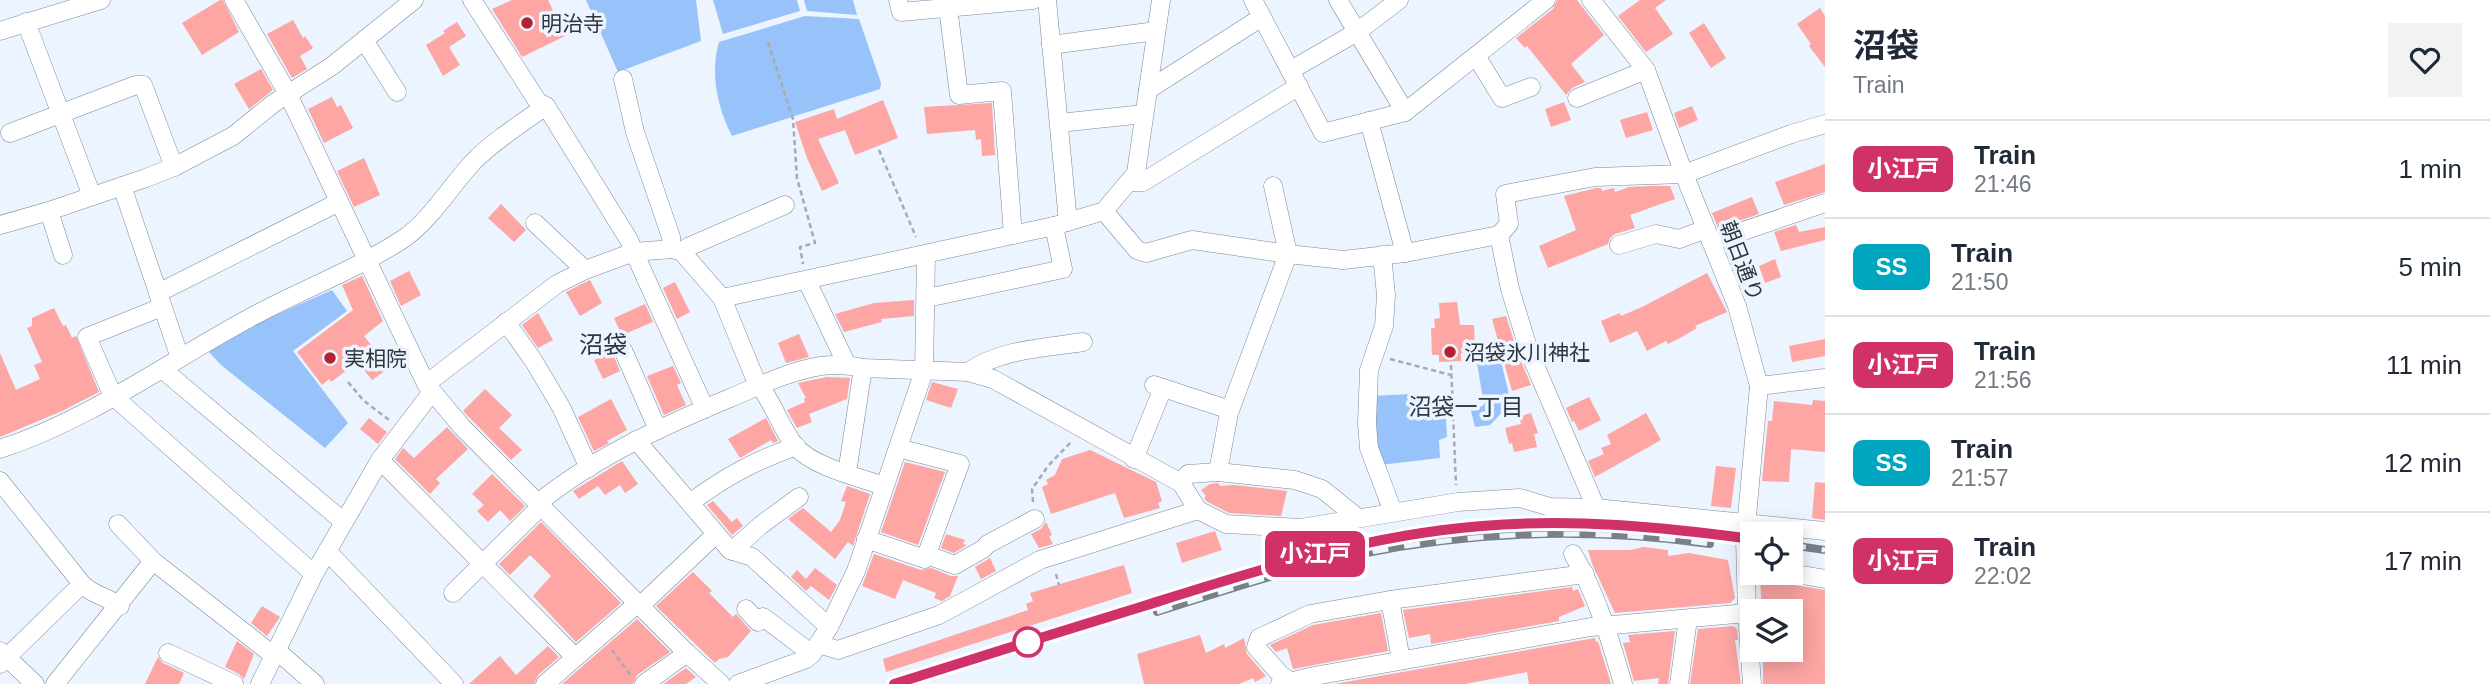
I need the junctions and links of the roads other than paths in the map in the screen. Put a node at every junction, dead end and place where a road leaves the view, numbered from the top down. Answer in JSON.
{"nodes":[{"id":1,"x":101,"y":0,"type":"edge"},
{"id":2,"x":234,"y":0,"type":"edge"},
{"id":3,"x":414,"y":0,"type":"edge"},
{"id":4,"x":472,"y":0,"type":"edge"},
{"id":5,"x":898,"y":0,"type":"edge"},
{"id":6,"x":1034,"y":0,"type":"edge"},
{"id":7,"x":1047,"y":0,"type":"edge"},
{"id":8,"x":1161,"y":0,"type":"edge"},
{"id":9,"x":1253,"y":0,"type":"edge"},
{"id":10,"x":1338,"y":0,"type":"edge"},
{"id":11,"x":1399,"y":0,"type":"edge"},
{"id":12,"x":1591,"y":0,"type":"edge"},
{"id":13,"x":1539,"y":2,"type":"edge"},
{"id":14,"x":948,"y":8,"type":"junction"},
{"id":15,"x":1262,"y":17,"type":"junction"},
{"id":16,"x":26,"y":22,"type":"junction"},
{"id":17,"x":1,"y":29,"type":"edge"},
{"id":18,"x":1156,"y":31,"type":"junction"},
{"id":19,"x":1357,"y":32,"type":"junction"},
{"id":20,"x":365,"y":40,"type":"junction"},
{"id":21,"x":1051,"y":45,"type":"junction"},
{"id":22,"x":1476,"y":56,"type":"junction"},
{"id":23,"x":1646,"y":70,"type":"junction"},
{"id":24,"x":1295,"y":78,"type":"junction"},
{"id":25,"x":623,"y":79,"type":"dead end"},
{"id":26,"x":1531,"y":87,"type":"dead end"},
{"id":27,"x":1148,"y":90,"type":"junction"},
{"id":28,"x":397,"y":92,"type":"dead end"},
{"id":29,"x":288,"y":94,"type":"junction"},
{"id":30,"x":1577,"y":98,"type":"dead end"},
{"id":31,"x":546,"y":106,"type":"junction"},
{"id":32,"x":1405,"y":112,"type":"junction"},
{"id":33,"x":61,"y":113,"type":"junction"},
{"id":34,"x":1144,"y":114,"type":"junction"},
{"id":35,"x":1369,"y":121,"type":"junction"},
{"id":36,"x":1059,"y":123,"type":"junction"},
{"id":37,"x":1825,"y":124,"type":"edge"},
{"id":38,"x":10,"y":133,"type":"dead end"},
{"id":39,"x":174,"y":167,"type":"junction"},
{"id":40,"x":1684,"y":174,"type":"junction"},
{"id":41,"x":1129,"y":182,"type":"junction"},
{"id":42,"x":1273,"y":186,"type":"dead end"},
{"id":43,"x":122,"y":187,"type":"junction"},
{"id":44,"x":92,"y":196,"type":"junction"},
{"id":45,"x":339,"y":202,"type":"junction"},
{"id":46,"x":1825,"y":203,"type":"edge"},
{"id":47,"x":785,"y":205,"type":"dead end"},
{"id":48,"x":49,"y":211,"type":"junction"},
{"id":49,"x":1104,"y":211,"type":"junction"},
{"id":50,"x":535,"y":223,"type":"dead end"},
{"id":51,"x":1061,"y":224,"type":"junction"},
{"id":52,"x":0,"y":225,"type":"edge"},
{"id":53,"x":1013,"y":235,"type":"junction"},
{"id":54,"x":1499,"y":235,"type":"junction"},
{"id":55,"x":1708,"y":236,"type":"junction"},
{"id":56,"x":1619,"y":245,"type":"dead end"},
{"id":57,"x":677,"y":250,"type":"junction"},
{"id":58,"x":634,"y":252,"type":"junction"},
{"id":59,"x":1405,"y":253,"type":"junction"},
{"id":60,"x":924,"y":254,"type":"junction"},
{"id":61,"x":1288,"y":254,"type":"junction"},
{"id":62,"x":63,"y":255,"type":"dead end"},
{"id":63,"x":1381,"y":255,"type":"junction"},
{"id":64,"x":366,"y":260,"type":"junction"},
{"id":65,"x":585,"y":270,"type":"junction"},
{"id":66,"x":807,"y":281,"type":"junction"},
{"id":67,"x":722,"y":298,"type":"junction"},
{"id":68,"x":926,"y":298,"type":"junction"},
{"id":69,"x":160,"y":300,"type":"junction"},
{"id":70,"x":506,"y":322,"type":"junction"},
{"id":71,"x":1083,"y":342,"type":"dead end"},
{"id":72,"x":623,"y":349,"type":"dead end"},
{"id":73,"x":180,"y":358,"type":"junction"},
{"id":74,"x":855,"y":366,"type":"junction"},
{"id":75,"x":162,"y":369,"type":"junction"},
{"id":76,"x":924,"y":371,"type":"junction"},
{"id":77,"x":968,"y":372,"type":"junction"},
{"id":78,"x":1825,"y":378,"type":"edge"},
{"id":79,"x":760,"y":385,"type":"junction"},
{"id":80,"x":1759,"y":386,"type":"junction"},
{"id":81,"x":429,"y":388,"type":"junction"},
{"id":82,"x":113,"y":396,"type":"junction"},
{"id":83,"x":705,"y":409,"type":"junction"},
{"id":84,"x":1230,"y":410,"type":"junction"},
{"id":85,"x":658,"y":430,"type":"junction"},
{"id":86,"x":636,"y":440,"type":"junction"},
{"id":87,"x":796,"y":446,"type":"junction"},
{"id":88,"x":898,"y":448,"type":"junction"},
{"id":89,"x":0,"y":449,"type":"edge"},
{"id":90,"x":1134,"y":459,"type":"junction"},
{"id":91,"x":380,"y":460,"type":"junction"},
{"id":92,"x":589,"y":468,"type":"junction"},
{"id":93,"x":1217,"y":472,"type":"junction"},
{"id":94,"x":847,"y":473,"type":"junction"},
{"id":95,"x":0,"y":481,"type":"edge"},
{"id":96,"x":1181,"y":484,"type":"junction"},
{"id":97,"x":884,"y":485,"type":"junction"},
{"id":98,"x":799,"y":497,"type":"dead end"},
{"id":99,"x":690,"y":503,"type":"junction"},
{"id":100,"x":540,"y":504,"type":"junction"},
{"id":101,"x":1596,"y":508,"type":"junction"},
{"id":102,"x":1198,"y":510,"type":"junction"},
{"id":103,"x":1393,"y":512,"type":"junction"},
{"id":104,"x":1358,"y":518,"type":"junction"},
{"id":105,"x":1035,"y":519,"type":"road end"},
{"id":106,"x":344,"y":522,"type":"junction"},
{"id":107,"x":1746,"y":522,"type":"joint"},
{"id":108,"x":118,"y":524,"type":"dead end"},
{"id":109,"x":1803,"y":528,"type":"edge"},
{"id":110,"x":1825,"y":531,"type":"edge"},
{"id":111,"x":716,"y":534,"type":"junction"},
{"id":112,"x":866,"y":539,"type":"junction"},
{"id":113,"x":327,"y":551,"type":"junction"},
{"id":114,"x":732,"y":551,"type":"junction"},
{"id":115,"x":1573,"y":554,"type":"dead end"},
{"id":116,"x":927,"y":555,"type":"junction"},
{"id":117,"x":153,"y":561,"type":"junction"},
{"id":118,"x":483,"y":563,"type":"junction"},
{"id":119,"x":314,"y":574,"type":"junction"},
{"id":120,"x":1585,"y":574,"type":"junction"},
{"id":121,"x":1803,"y":575,"type":"edge"},
{"id":122,"x":1825,"y":579,"type":"edge"},
{"id":123,"x":82,"y":584,"type":"junction"},
{"id":124,"x":453,"y":593,"type":"dead end"},
{"id":125,"x":1390,"y":600,"type":"junction"},
{"id":126,"x":640,"y":604,"type":"junction"},
{"id":127,"x":120,"y":606,"type":"junction"},
{"id":128,"x":746,"y":609,"type":"dead end"},
{"id":129,"x":1740,"y":614,"type":"edge"},
{"id":130,"x":1688,"y":619,"type":"junction"},
{"id":131,"x":1606,"y":625,"type":"junction"},
{"id":132,"x":829,"y":627,"type":"junction"},
{"id":133,"x":815,"y":649,"type":"junction"},
{"id":134,"x":167,"y":653,"type":"dead end"},
{"id":135,"x":275,"y":653,"type":"junction"},
{"id":136,"x":687,"y":653,"type":"junction"},
{"id":137,"x":2,"y":657,"type":"edge"},
{"id":138,"x":575,"y":657,"type":"junction"},
{"id":139,"x":1401,"y":660,"type":"junction"},
{"id":140,"x":1750,"y":662,"type":"edge"},
{"id":141,"x":1289,"y":683,"type":"edge"},
{"id":142,"x":35,"y":684,"type":"edge"},
{"id":143,"x":55,"y":684,"type":"edge"},
{"id":144,"x":234,"y":684,"type":"edge"},
{"id":145,"x":260,"y":684,"type":"edge"},
{"id":146,"x":315,"y":684,"type":"edge"},
{"id":147,"x":454,"y":684,"type":"edge"},
{"id":148,"x":545,"y":684,"type":"edge"},
{"id":149,"x":644,"y":684,"type":"edge"},
{"id":150,"x":721,"y":684,"type":"edge"},
{"id":151,"x":738,"y":684,"type":"edge"},
{"id":152,"x":1623,"y":684,"type":"edge"},
{"id":153,"x":1679,"y":684,"type":"edge"},
{"id":154,"x":1752,"y":684,"type":"edge"}],
"edges":[{"from":1,"to":16,"type":"street"},
{"from":2,"to":29,"type":"street"},
{"from":3,"to":20,"type":"street"},
{"from":4,"to":31,"type":"street"},
{"from":5,"to":14,"type":"street"},
{"from":6,"to":14,"type":"street"},
{"from":7,"to":21,"type":"street"},
{"from":8,"to":18,"type":"street"},
{"from":9,"to":15,"type":"street"},
{"from":10,"to":19,"type":"street"},
{"from":11,"to":19,"type":"street"},
{"from":12,"to":23,"type":"street","name":"朝日通り"},
{"from":13,"to":22,"type":"street"},
{"from":14,"to":53,"type":"street"},
{"from":15,"to":24,"type":"street"},
{"from":15,"to":27,"type":"street"},
{"from":16,"to":17,"type":"street"},
{"from":16,"to":33,"type":"street"},
{"from":18,"to":21,"type":"street"},
{"from":18,"to":27,"type":"street"},
{"from":19,"to":24,"type":"street"},
{"from":19,"to":32,"type":"street"},
{"from":20,"to":28,"type":"street"},
{"from":20,"to":29,"type":"street"},
{"from":21,"to":36,"type":"street"},
{"from":22,"to":26,"type":"street"},
{"from":22,"to":32,"type":"street"},
{"from":23,"to":30,"type":"street"},
{"from":23,"to":40,"type":"street","name":"朝日通り"},
{"from":24,"to":35,"type":"street"},
{"from":24,"to":41,"type":"street"},
{"from":25,"to":57,"type":"street"},
{"from":27,"to":34,"type":"street"},
{"from":29,"to":39,"type":"street"},
{"from":29,"to":45,"type":"street"},
{"from":31,"to":58,"type":"street"},
{"from":31,"to":64,"type":"street"},
{"from":32,"to":35,"type":"street"},
{"from":33,"to":38,"type":"street"},
{"from":33,"to":39,"type":"street"},
{"from":33,"to":44,"type":"street"},
{"from":34,"to":36,"type":"street"},
{"from":34,"to":41,"type":"street"},
{"from":35,"to":59,"type":"street"},
{"from":36,"to":51,"type":"street"},
{"from":37,"to":40,"type":"street"},
{"from":39,"to":43,"type":"street"},
{"from":40,"to":54,"type":"street"},
{"from":40,"to":55,"type":"street","name":"朝日通り"},
{"from":41,"to":49,"type":"street"},
{"from":42,"to":61,"type":"street"},
{"from":43,"to":44,"type":"street"},
{"from":43,"to":69,"type":"street"},
{"from":44,"to":48,"type":"street"},
{"from":45,"to":64,"type":"street"},
{"from":45,"to":69,"type":"street"},
{"from":46,"to":55,"type":"street"},
{"from":47,"to":57,"type":"street"},
{"from":48,"to":52,"type":"street"},
{"from":48,"to":62,"type":"street"},
{"from":49,"to":51,"type":"street"},
{"from":49,"to":61,"type":"street"},
{"from":50,"to":65,"type":"street"},
{"from":51,"to":53,"type":"street"},
{"from":51,"to":68,"type":"street"},
{"from":53,"to":60,"type":"street"},
{"from":54,"to":59,"type":"street"},
{"from":54,"to":101,"type":"street"},
{"from":55,"to":56,"type":"street"},
{"from":55,"to":80,"type":"street","name":"朝日通り"},
{"from":57,"to":58,"type":"street"},
{"from":57,"to":67,"type":"street"},
{"from":58,"to":65,"type":"street"},
{"from":58,"to":83,"type":"street"},
{"from":59,"to":63,"type":"street"},
{"from":60,"to":66,"type":"street"},
{"from":60,"to":68,"type":"street"},
{"from":61,"to":63,"type":"street"},
{"from":61,"to":84,"type":"street"},
{"from":63,"to":103,"type":"street"},
{"from":64,"to":73,"type":"street"},
{"from":64,"to":81,"type":"street"},
{"from":65,"to":70,"type":"street"},
{"from":66,"to":67,"type":"street"},
{"from":66,"to":74,"type":"street"},
{"from":67,"to":79,"type":"street"},
{"from":68,"to":76,"type":"street"},
{"from":69,"to":73,"type":"street"},
{"from":69,"to":82,"type":"street"},
{"from":70,"to":81,"type":"street"},
{"from":70,"to":92,"type":"street"},
{"from":71,"to":77,"type":"street"},
{"from":72,"to":85,"type":"street"},
{"from":73,"to":75,"type":"street"},
{"from":74,"to":76,"type":"street"},
{"from":74,"to":79,"type":"street"},
{"from":74,"to":94,"type":"street"},
{"from":75,"to":82,"type":"street"},
{"from":75,"to":106,"type":"street"},
{"from":76,"to":77,"type":"street"},
{"from":76,"to":88,"type":"street"},
{"from":77,"to":90,"type":"street"},
{"from":78,"to":80,"type":"street"},
{"from":79,"to":83,"type":"street"},
{"from":79,"to":87,"type":"street"},
{"from":80,"to":107,"type":"street","name":"朝日通り"},
{"from":81,"to":91,"type":"street"},
{"from":81,"to":100,"type":"street"},
{"from":82,"to":89,"type":"street"},
{"from":82,"to":119,"type":"street"},
{"from":83,"to":85,"type":"street"},
{"from":84,"to":90,"type":"street"},
{"from":84,"to":93,"type":"street"},
{"from":85,"to":86,"type":"street"},
{"from":86,"to":92,"type":"street"},
{"from":86,"to":99,"type":"street"},
{"from":87,"to":94,"type":"street"},
{"from":87,"to":99,"type":"street"},
{"from":88,"to":97,"type":"street"},
{"from":88,"to":116,"type":"street"},
{"from":90,"to":96,"type":"street"},
{"from":91,"to":106,"type":"street"},
{"from":91,"to":118,"type":"street"},
{"from":92,"to":100,"type":"street"},
{"from":93,"to":96,"type":"street"},
{"from":93,"to":104,"type":"street"},
{"from":94,"to":97,"type":"street"},
{"from":95,"to":123,"type":"street"},
{"from":96,"to":102,"type":"street"},
{"from":97,"to":112,"type":"street"},
{"from":98,"to":114,"type":"street"},
{"from":99,"to":111,"type":"street"},
{"from":100,"to":118,"type":"street"},
{"from":100,"to":126,"type":"street"},
{"from":101,"to":103,"type":"street"},
{"from":101,"to":107,"type":"street"},
{"from":102,"to":104,"type":"street"},
{"from":102,"to":133,"type":"street"},
{"from":103,"to":104,"type":"street"},
{"from":105,"to":116,"type":"street"},
{"from":106,"to":113,"type":"street"},
{"from":108,"to":117,"type":"street"},
{"from":109,"to":110,"type":"street"},
{"from":111,"to":114,"type":"street"},
{"from":111,"to":126,"type":"street"},
{"from":112,"to":116,"type":"street"},
{"from":112,"to":132,"type":"street"},
{"from":113,"to":119,"type":"street"},
{"from":113,"to":147,"type":"street"},
{"from":114,"to":132,"type":"street"},
{"from":115,"to":120,"type":"street"},
{"from":117,"to":127,"type":"street"},
{"from":117,"to":135,"type":"street"},
{"from":118,"to":124,"type":"street"},
{"from":118,"to":138,"type":"street"},
{"from":119,"to":135,"type":"street"},
{"from":120,"to":125,"type":"street"},
{"from":120,"to":131,"type":"street"},
{"from":121,"to":122,"type":"street"},
{"from":123,"to":127,"type":"street"},
{"from":123,"to":137,"type":"street"},
{"from":125,"to":139,"type":"street"},
{"from":125,"to":141,"type":"street"},
{"from":126,"to":136,"type":"street"},
{"from":126,"to":138,"type":"street"},
{"from":127,"to":143,"type":"street"},
{"from":128,"to":133,"type":"street"},
{"from":129,"to":130,"type":"street"},
{"from":130,"to":131,"type":"street"},
{"from":130,"to":153,"type":"street"},
{"from":131,"to":139,"type":"street"},
{"from":131,"to":152,"type":"street"},
{"from":132,"to":133,"type":"street"},
{"from":133,"to":151,"type":"street"},
{"from":134,"to":144,"type":"street"},
{"from":135,"to":145,"type":"street"},
{"from":135,"to":146,"type":"street"},
{"from":136,"to":149,"type":"street"},
{"from":136,"to":150,"type":"street"},
{"from":137,"to":142,"type":"street"},
{"from":138,"to":148,"type":"street"},
{"from":139,"to":141,"type":"street"},
{"from":140,"to":154,"type":"street","name":"朝日通り"}]}
